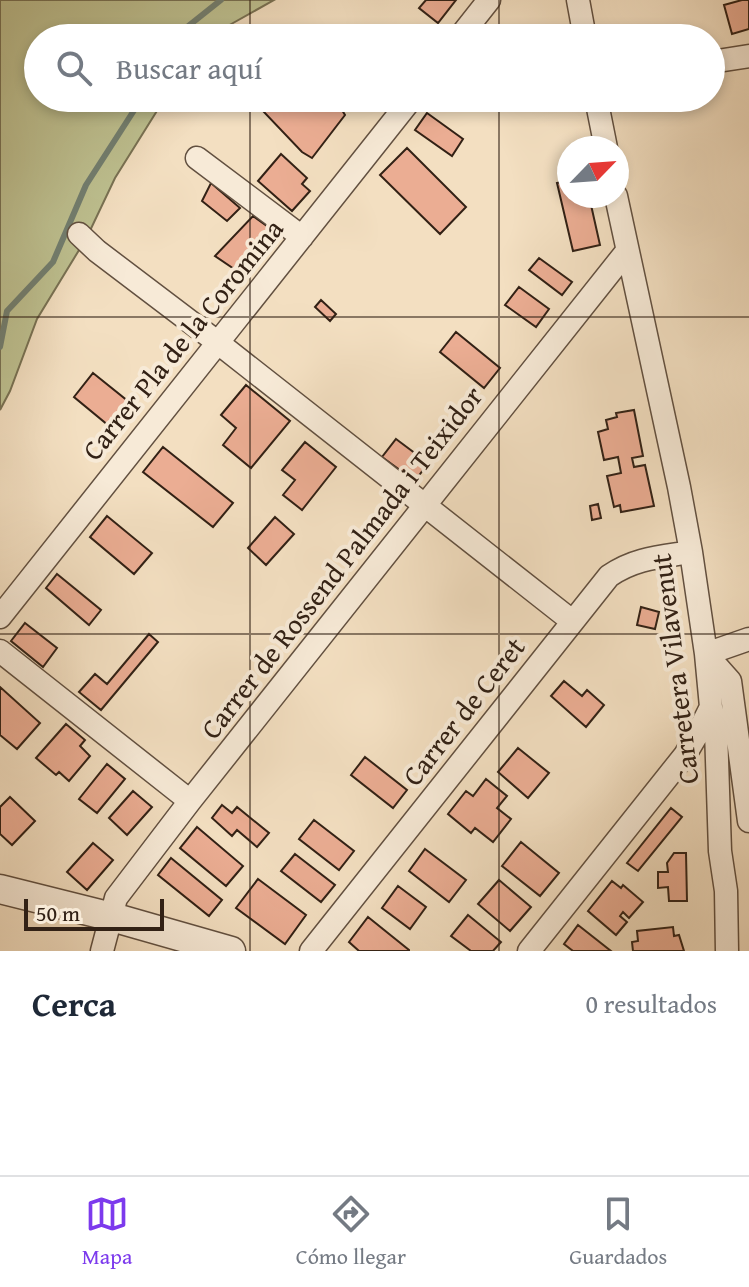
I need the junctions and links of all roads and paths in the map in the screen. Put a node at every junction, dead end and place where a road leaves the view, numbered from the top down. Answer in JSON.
{"nodes":[{"id":1,"x":489,"y":0,"type":"edge"},
{"id":2,"x":578,"y":0,"type":"edge"},
{"id":3,"x":470,"y":24,"type":"edge"},
{"id":4,"x":582,"y":24,"type":"edge"},
{"id":5,"x":749,"y":56,"type":"edge"},
{"id":6,"x":725,"y":60,"type":"edge"},
{"id":7,"x":401,"y":112,"type":"edge"},
{"id":8,"x":599,"y":112,"type":"edge"},
{"id":9,"x":604,"y":136,"type":"edge"},
{"id":10,"x":197,"y":158,"type":"dead end"},
{"id":11,"x":618,"y":208,"type":"edge"},
{"id":12,"x":79,"y":234,"type":"dead end"},
{"id":13,"x":302,"y":237,"type":"junction"},
{"id":14,"x":627,"y":251,"type":"junction"},
{"id":15,"x":217,"y":342,"type":"junction"},
{"id":16,"x":424,"y":505,"type":"junction"},
{"id":17,"x":691,"y":552,"type":"junction"},
{"id":18,"x":0,"y":617,"type":"edge"},
{"id":19,"x":572,"y":621,"type":"junction"},
{"id":20,"x":749,"y":639,"type":"edge"},
{"id":21,"x":0,"y":651,"type":"edge"},
{"id":22,"x":706,"y":654,"type":"junction"},
{"id":23,"x":711,"y":707,"type":"junction"},
{"id":24,"x":680,"y":761,"type":"junction"},
{"id":25,"x":718,"y":779,"type":"junction"},
{"id":26,"x":190,"y":801,"type":"junction"},
{"id":27,"x":749,"y":821,"type":"edge"},
{"id":28,"x":0,"y":889,"type":"edge"},
{"id":29,"x":112,"y":917,"type":"junction"},
{"id":30,"x":102,"y":951,"type":"edge"},
{"id":31,"x":231,"y":951,"type":"edge"},
{"id":32,"x":311,"y":951,"type":"edge"},
{"id":33,"x":529,"y":951,"type":"edge"},
{"id":34,"x":727,"y":951,"type":"edge"}],
"edges":[{"from":1,"to":3,"type":"street"},
{"from":2,"to":4,"type":"street"},
{"from":5,"to":6,"type":"street"},
{"from":7,"to":13,"type":"street","name":"Carrer Pla de la Coromina"},
{"from":8,"to":9,"type":"street"},
{"from":10,"to":13,"type":"street"},
{"from":11,"to":14,"type":"street","name":"Carretera Vilavenut"},
{"from":12,"to":15,"type":"street"},
{"from":13,"to":15,"type":"street","name":"Carrer Pla de la Coromina"},
{"from":14,"to":16,"type":"street","name":"Carrer de Rossend Palmada i Teixidor"},
{"from":14,"to":17,"type":"street","name":"Carretera Vilavenut"},
{"from":15,"to":16,"type":"street"},
{"from":15,"to":18,"type":"street","name":"Carrer Pla de la Coromina"},
{"from":16,"to":19,"type":"street"},
{"from":16,"to":26,"type":"street","name":"Carrer de Rossend Palmada i Teixidor"},
{"from":17,"to":19,"type":"street","name":"Carrer de Ceret"},
{"from":17,"to":22,"type":"street","name":"Carretera Vilavenut"},
{"from":19,"to":32,"type":"street","name":"Carrer de Ceret"},
{"from":20,"to":22,"type":"street"},
{"from":21,"to":26,"type":"street"},
{"from":22,"to":23,"type":"street","name":"Carretera Vilavenut"},
{"from":22,"to":27,"type":"street"},
{"from":23,"to":24,"type":"street"},
{"from":23,"to":25,"type":"street","name":"Carretera Vilavenut"},
{"from":24,"to":25,"type":"street"},
{"from":24,"to":33,"type":"street"},
{"from":25,"to":34,"type":"street","name":"Carretera Vilavenut"},
{"from":26,"to":29,"type":"street","name":"Carrer de Rossend Palmada i Teixidor"},
{"from":28,"to":29,"type":"street"},
{"from":29,"to":30,"type":"street","name":"Carrer de Rossend Palmada i Teixidor"},
{"from":29,"to":31,"type":"street"}]}
